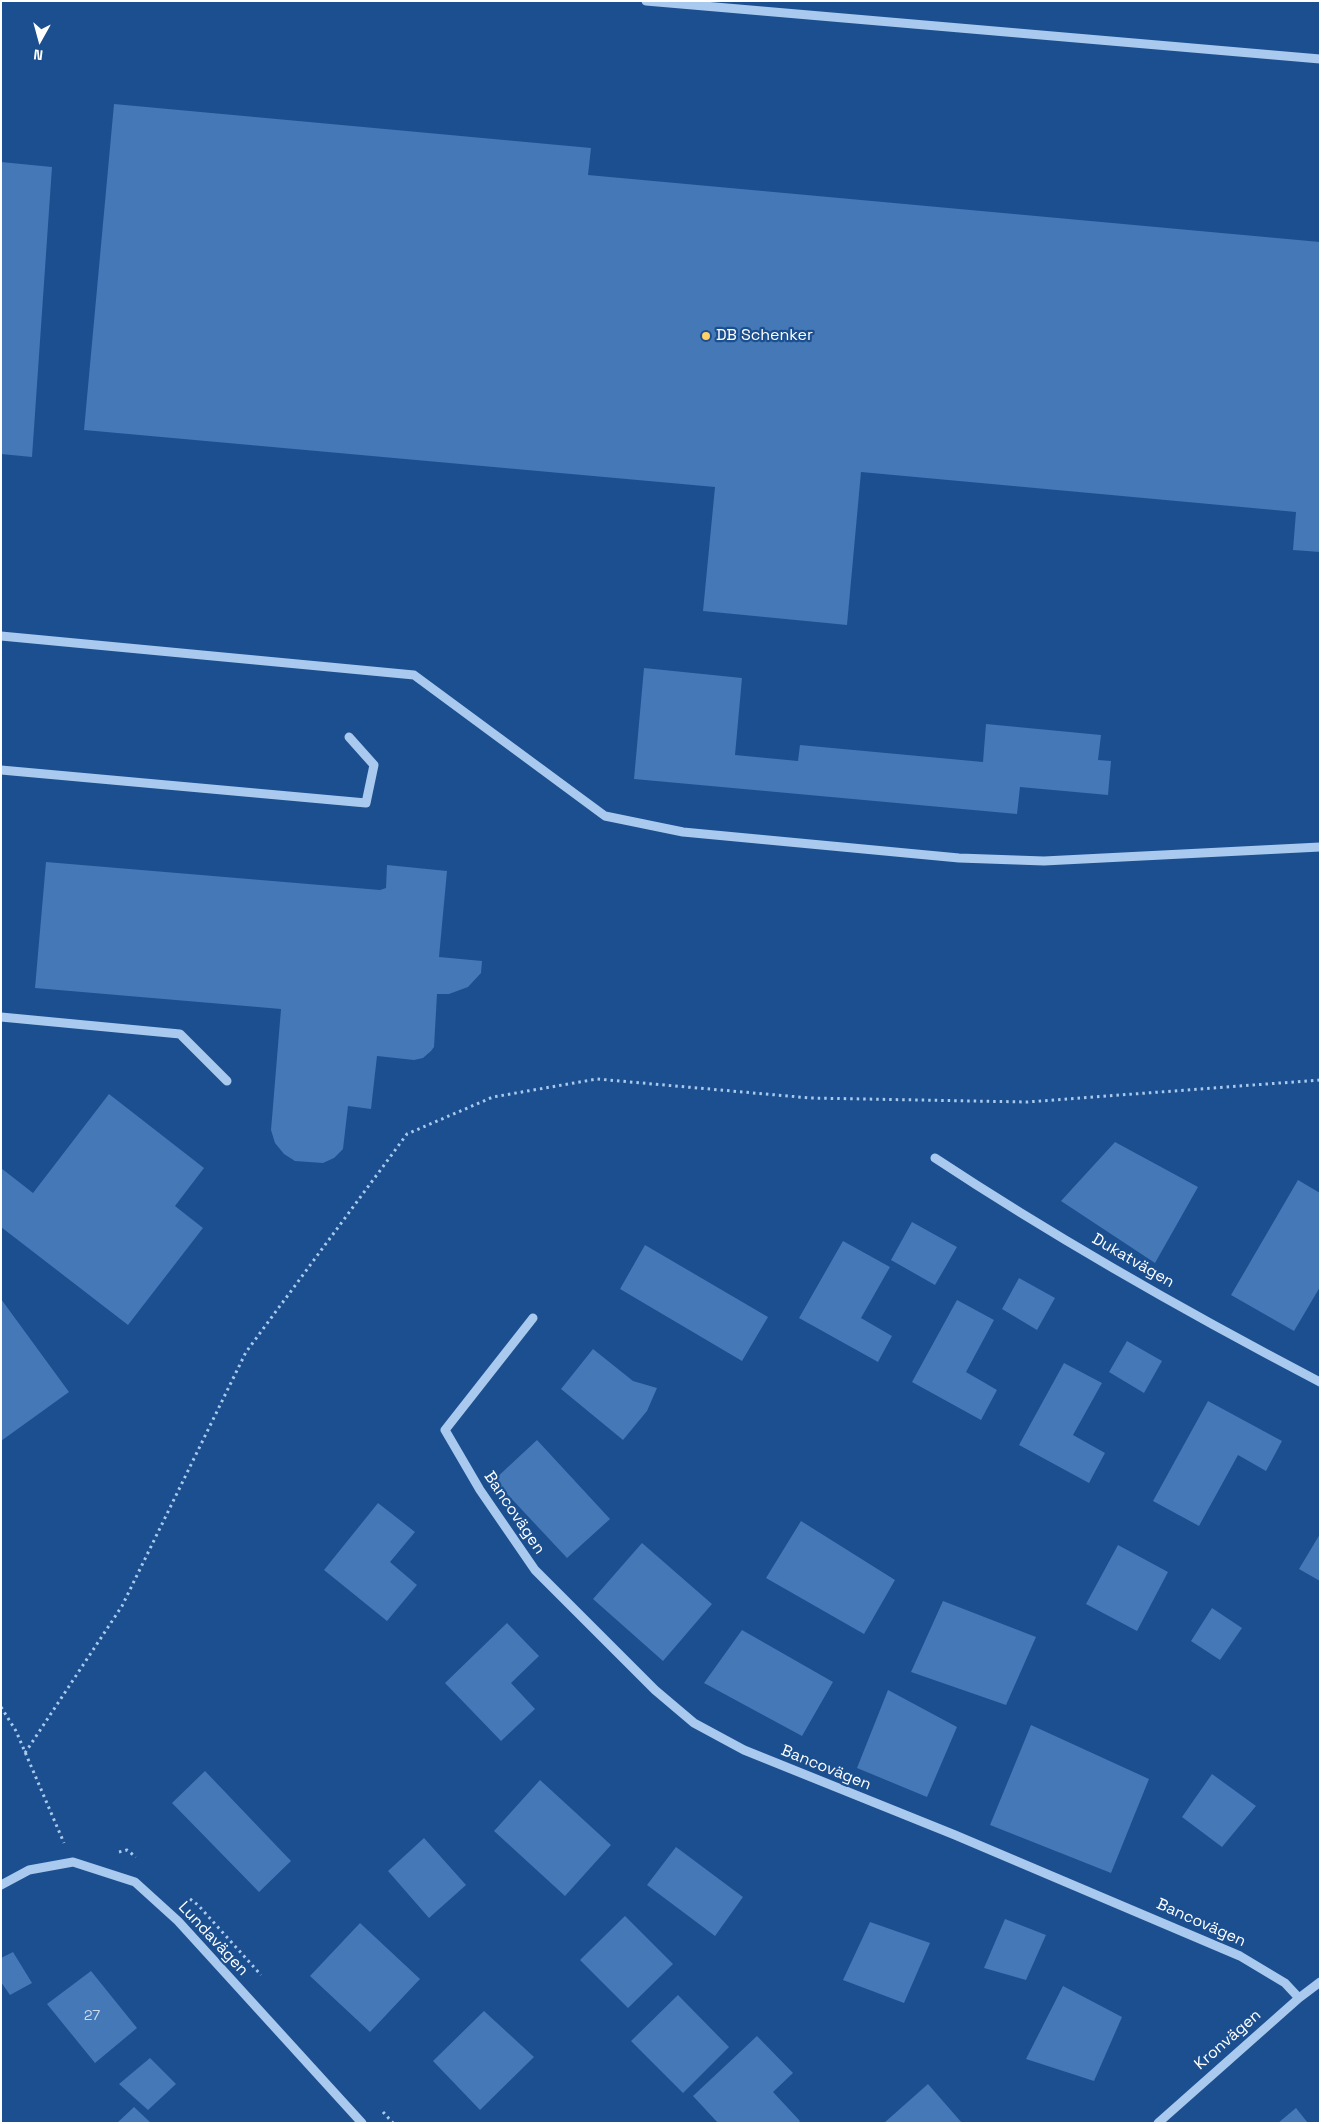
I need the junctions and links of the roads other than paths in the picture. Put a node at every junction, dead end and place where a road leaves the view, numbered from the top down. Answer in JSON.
{"nodes":[{"id":1,"x":646,"y":1,"type":"edge"},
{"id":2,"x":1320,"y":59,"type":"edge"},
{"id":3,"x":1,"y":636,"type":"edge"},
{"id":4,"x":349,"y":737,"type":"dead end"},
{"id":5,"x":1,"y":770,"type":"edge"},
{"id":6,"x":1320,"y":847,"type":"edge"},
{"id":7,"x":1,"y":1017,"type":"edge"},
{"id":8,"x":227,"y":1081,"type":"dead end"},
{"id":9,"x":935,"y":1158,"type":"dead end"},
{"id":10,"x":533,"y":1318,"type":"dead end"},
{"id":11,"x":1320,"y":1382,"type":"edge"},
{"id":12,"x":1,"y":1885,"type":"edge"},
{"id":13,"x":1320,"y":1982,"type":"edge"},
{"id":14,"x":1299,"y":1998,"type":"junction"},
{"id":15,"x":362,"y":2123,"type":"edge"},
{"id":16,"x":1158,"y":2123,"type":"edge"}],
"edges":[{"from":1,"to":2,"type":"street"},
{"from":3,"to":6,"type":"street"},
{"from":4,"to":5,"type":"street"},
{"from":7,"to":8,"type":"street"},
{"from":9,"to":11,"type":"street","name":"Dukatvägen"},
{"from":10,"to":14,"type":"street","name":"Bancovägen"},
{"from":12,"to":15,"type":"street","name":"Lundavägen"},
{"from":13,"to":14,"type":"street","name":"Kronvägen"},
{"from":14,"to":16,"type":"street","name":"Kronvägen"}]}
